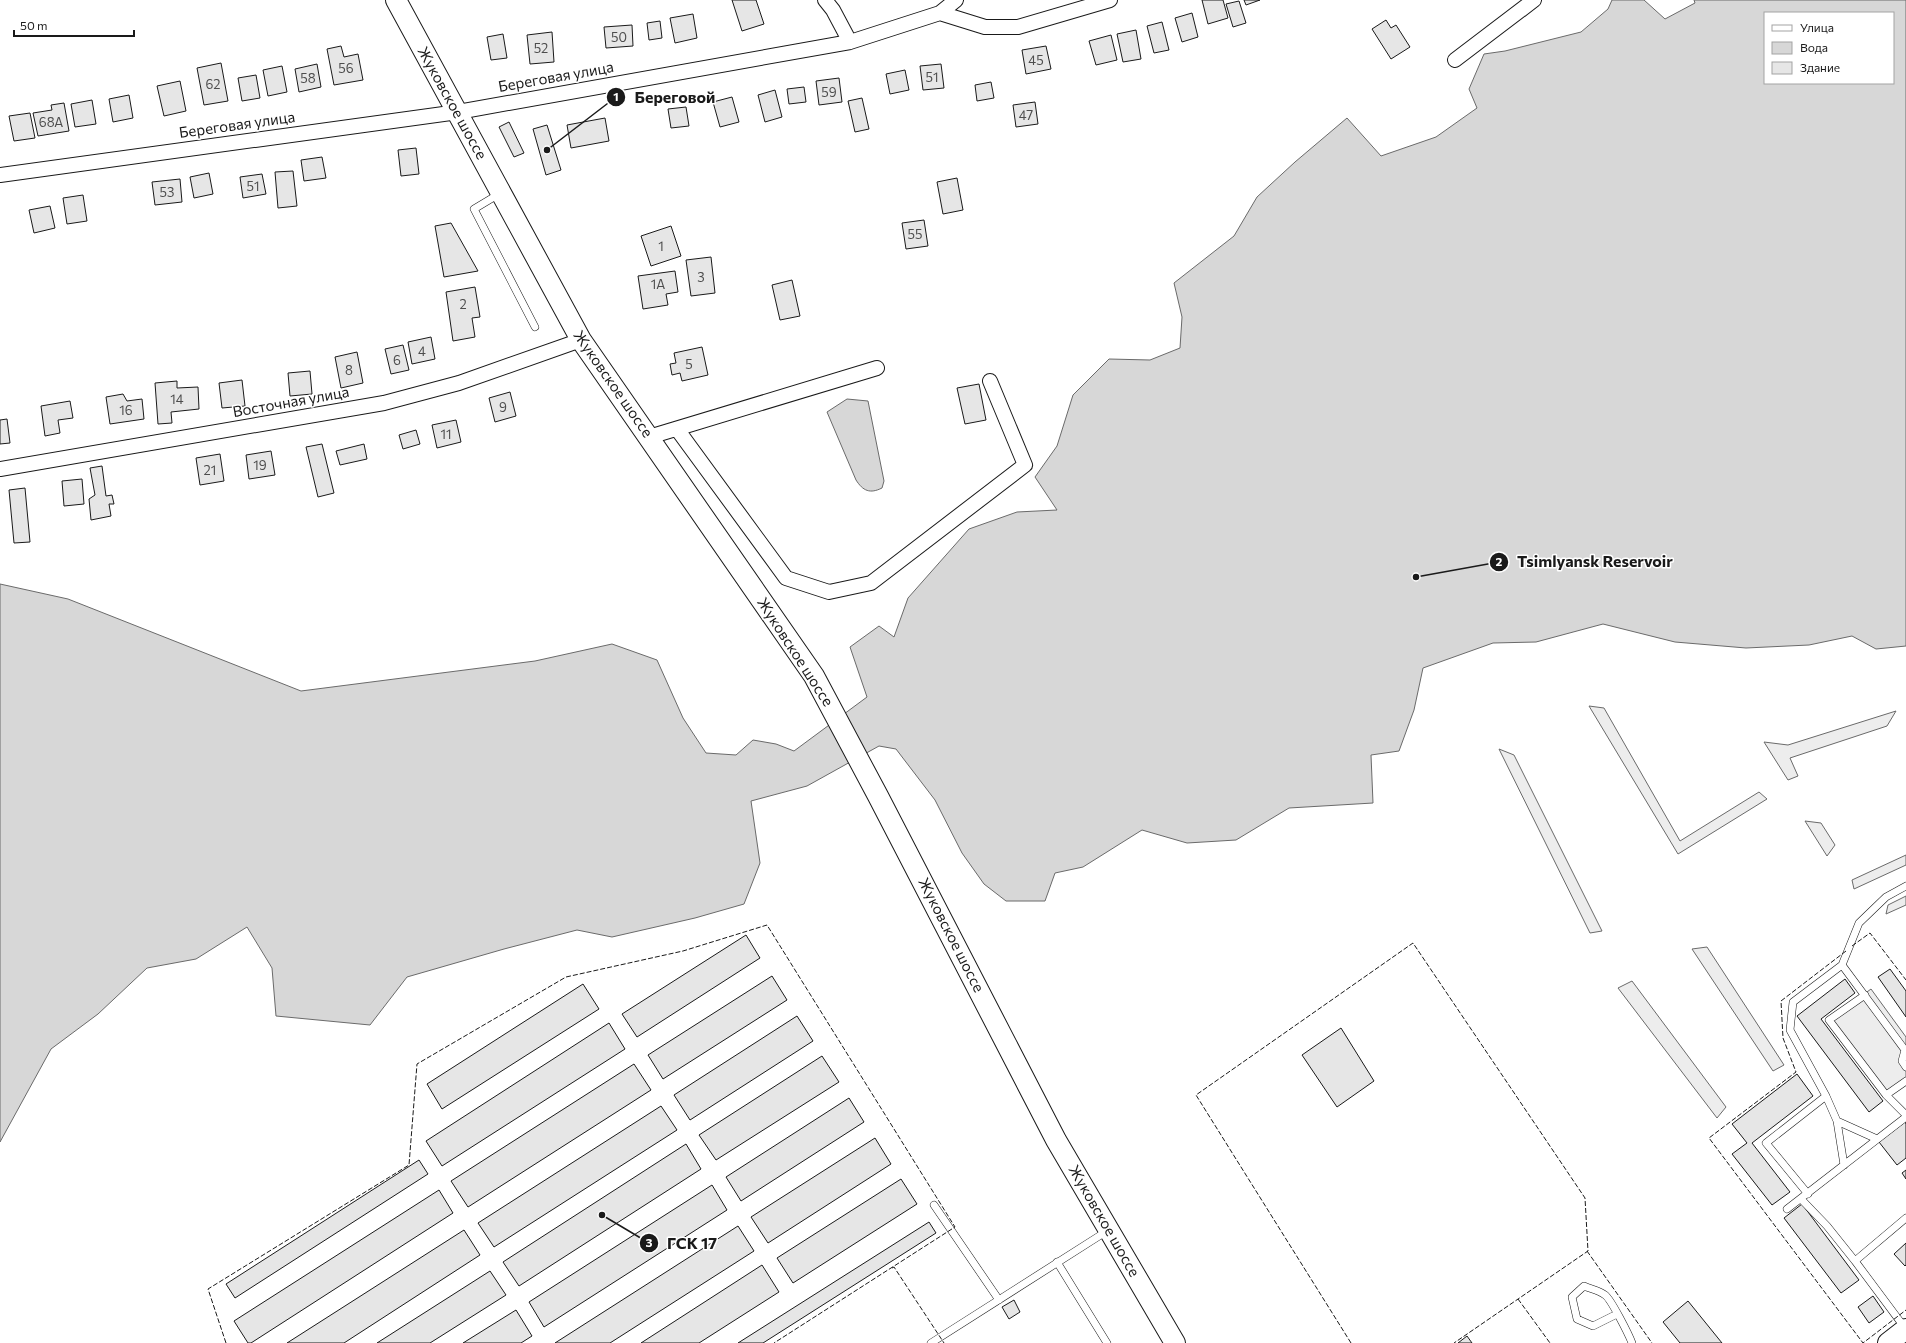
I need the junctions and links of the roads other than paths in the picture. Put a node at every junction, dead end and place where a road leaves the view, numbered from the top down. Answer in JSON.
{"nodes":[{"id":1,"x":396,"y":0,"type":"edge"},
{"id":2,"x":825,"y":0,"type":"edge"},
{"id":3,"x":956,"y":0,"type":"edge"},
{"id":4,"x":1110,"y":0,"type":"edge"},
{"id":5,"x":1534,"y":0,"type":"edge"},
{"id":6,"x":940,"y":13,"type":"junction"},
{"id":7,"x":850,"y":42,"type":"junction"},
{"id":8,"x":1455,"y":60,"type":"dead end"},
{"id":9,"x":458,"y":112,"type":"junction"},
{"id":10,"x":0,"y":175,"type":"edge"},
{"id":11,"x":501,"y":192,"type":"junction"},
{"id":12,"x":536,"y":327,"type":"dead end"},
{"id":13,"x":581,"y":340,"type":"junction"},
{"id":14,"x":877,"y":368,"type":"dead end"},
{"id":15,"x":990,"y":382,"type":"dead end"},
{"id":16,"x":677,"y":429,"type":"junction"},
{"id":17,"x":649,"y":437,"type":"junction"},
{"id":18,"x":0,"y":469,"type":"edge"},
{"id":19,"x":1906,"y":886,"type":"edge"},
{"id":20,"x":1842,"y":965,"type":"junction"},
{"id":21,"x":1866,"y":995,"type":"junction"},
{"id":22,"x":1906,"y":1067,"type":"edge"},
{"id":23,"x":1906,"y":1081,"type":"edge"},
{"id":24,"x":1886,"y":1095,"type":"junction"},
{"id":25,"x":1826,"y":1096,"type":"junction"},
{"id":26,"x":1906,"y":1116,"type":"edge"},
{"id":27,"x":1837,"y":1121,"type":"junction"},
{"id":28,"x":1877,"y":1139,"type":"junction"},
{"id":29,"x":1844,"y":1165,"type":"junction"},
{"id":30,"x":1808,"y":1194,"type":"junction"},
{"id":31,"x":1801,"y":1199,"type":"junction"},
{"id":32,"x":934,"y":1205,"type":"dead end"},
{"id":33,"x":1787,"y":1209,"type":"dead end"},
{"id":34,"x":1906,"y":1218,"type":"edge"},
{"id":35,"x":1109,"y":1230,"type":"junction"},
{"id":36,"x":1855,"y":1260,"type":"junction"},
{"id":37,"x":1057,"y":1262,"type":"junction"},
{"id":38,"x":999,"y":1300,"type":"junction"},
{"id":39,"x":1617,"y":1314,"type":"junction"},
{"id":40,"x":1906,"y":1329,"type":"edge"},
{"id":41,"x":931,"y":1343,"type":"edge"},
{"id":42,"x":1107,"y":1343,"type":"edge"},
{"id":43,"x":1175,"y":1343,"type":"edge"},
{"id":44,"x":1632,"y":1343,"type":"edge"},
{"id":45,"x":1888,"y":1343,"type":"edge"}],
"edges":[{"from":1,"to":9,"type":"main road","name":"Жуковское шоссе"},
{"from":2,"to":7,"type":"street"},
{"from":3,"to":6,"type":"street"},
{"from":4,"to":6,"type":"street"},
{"from":5,"to":8,"type":"street"},
{"from":6,"to":7,"type":"street","name":"Береговая улица"},
{"from":7,"to":9,"type":"street","name":"Береговая улица"},
{"from":9,"to":10,"type":"street","name":"Береговая улица"},
{"from":9,"to":11,"type":"main road","name":"Жуковское шоссе"},
{"from":11,"to":12,"type":"lane"},
{"from":11,"to":13,"type":"main road","name":"Жуковское шоссе"},
{"from":13,"to":17,"type":"main road","name":"Жуковское шоссе"},
{"from":13,"to":18,"type":"street","name":"Восточная улица"},
{"from":14,"to":16,"type":"street"},
{"from":15,"to":16,"type":"street"},
{"from":16,"to":17,"type":"street"},
{"from":17,"to":35,"type":"main road","name":"Жуковское шоссе"},
{"from":19,"to":20,"type":"lane"},
{"from":20,"to":21,"type":"lane"},
{"from":20,"to":25,"type":"lane"},
{"from":21,"to":22,"type":"lane"},
{"from":21,"to":24,"type":"lane"},
{"from":23,"to":24,"type":"lane"},
{"from":24,"to":26,"type":"lane"},
{"from":25,"to":27,"type":"lane"},
{"from":25,"to":30,"type":"lane"},
{"from":26,"to":28,"type":"lane"},
{"from":27,"to":28,"type":"lane"},
{"from":27,"to":29,"type":"lane"},
{"from":28,"to":29,"type":"lane"},
{"from":29,"to":30,"type":"lane"},
{"from":30,"to":31,"type":"lane"},
{"from":31,"to":33,"type":"lane"},
{"from":31,"to":36,"type":"lane"},
{"from":32,"to":38,"type":"lane"},
{"from":34,"to":36,"type":"lane"},
{"from":35,"to":37,"type":"lane"},
{"from":35,"to":43,"type":"main road","name":"Жуковское шоссе"},
{"from":36,"to":40,"type":"lane"},
{"from":37,"to":38,"type":"lane"},
{"from":37,"to":42,"type":"lane"},
{"from":38,"to":41,"type":"lane"},
{"from":39,"to":39,"type":"lane"},
{"from":39,"to":44,"type":"lane"},
{"from":40,"to":45,"type":"main road"}]}
